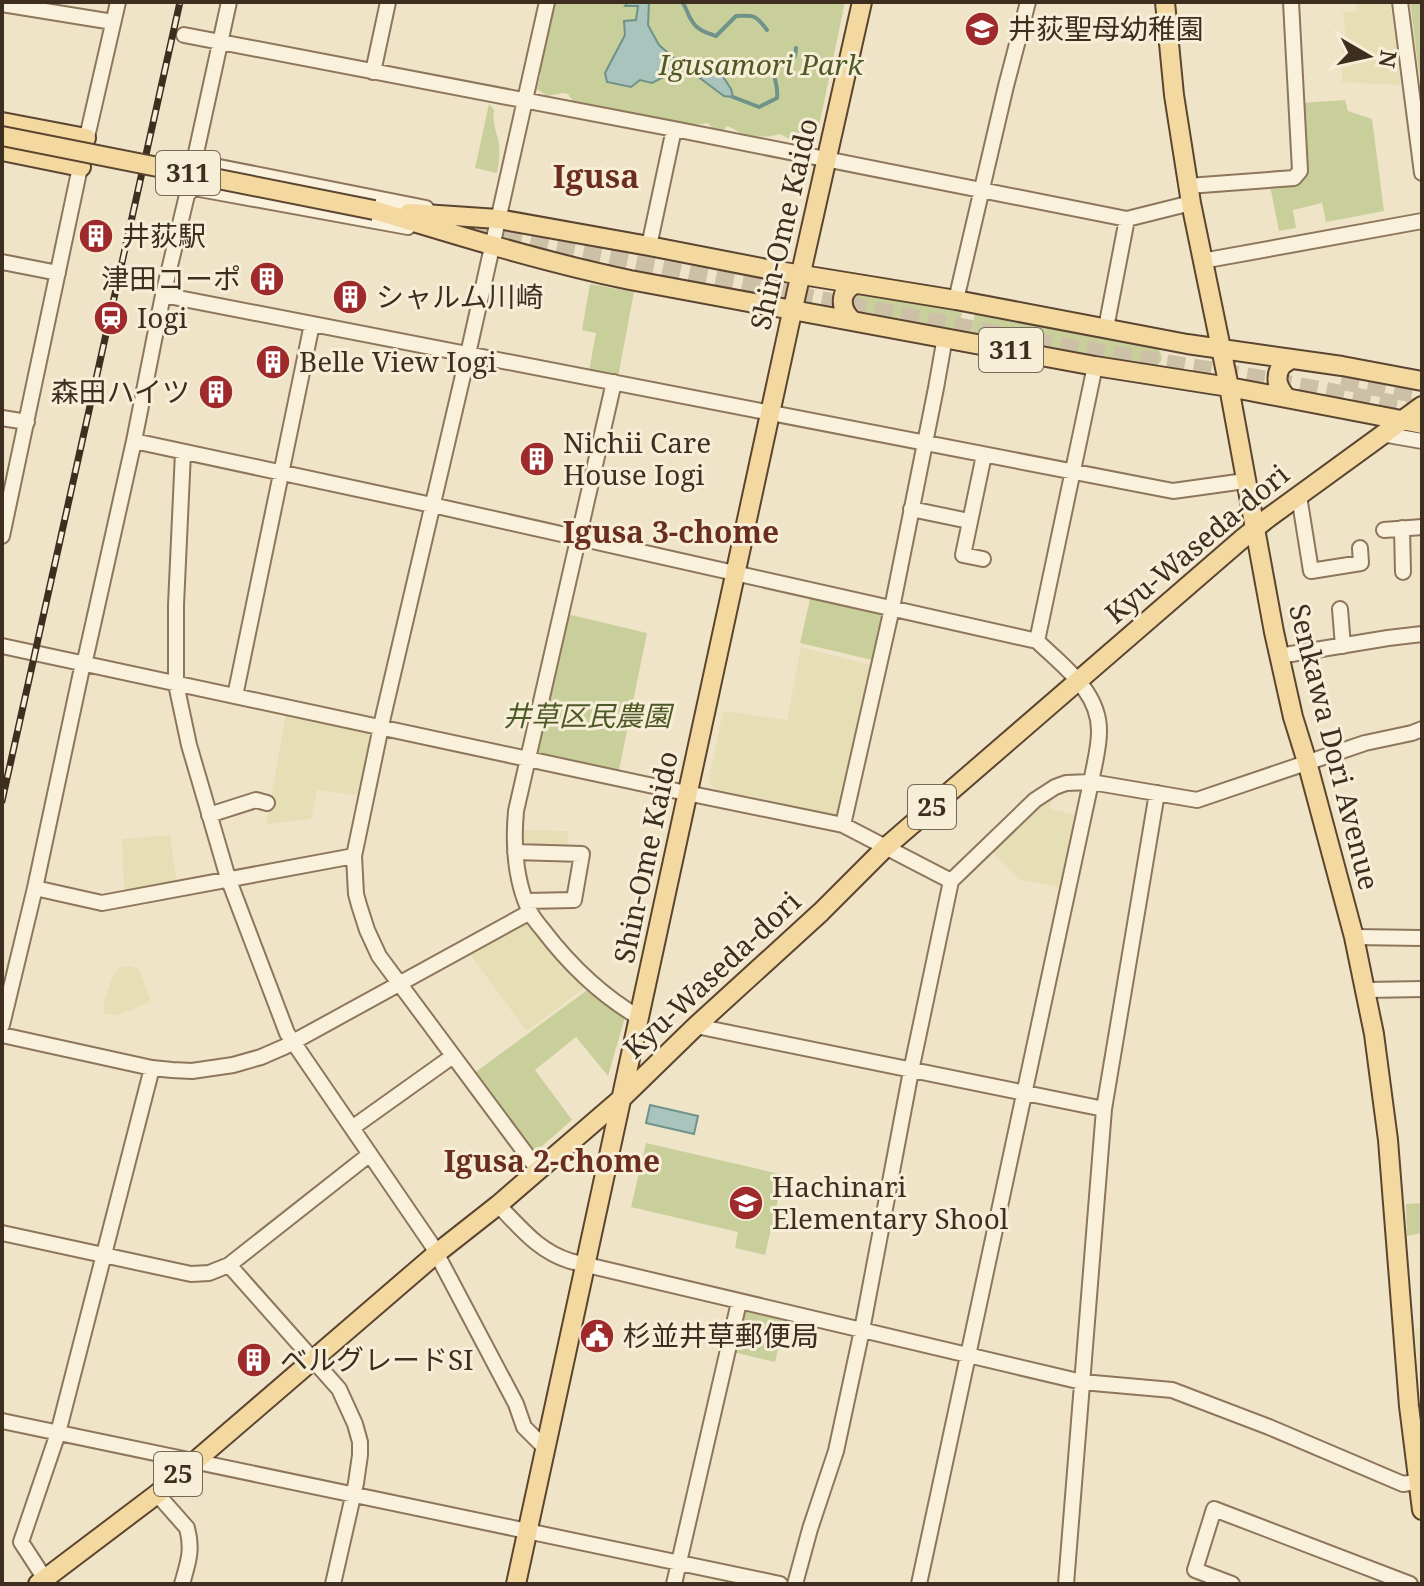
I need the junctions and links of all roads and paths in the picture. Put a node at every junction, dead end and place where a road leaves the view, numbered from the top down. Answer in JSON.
{"nodes":[{"id":1,"x":118,"y":2,"type":"edge"},
{"id":2,"x":229,"y":2,"type":"edge"},
{"id":3,"x":388,"y":2,"type":"edge"},
{"id":4,"x":547,"y":2,"type":"edge"},
{"id":5,"x":862,"y":2,"type":"edge"},
{"id":6,"x":1028,"y":2,"type":"edge"},
{"id":7,"x":1165,"y":2,"type":"edge"},
{"id":8,"x":1291,"y":2,"type":"edge"},
{"id":9,"x":1400,"y":2,"type":"edge"},
{"id":10,"x":2,"y":4,"type":"edge"},
{"id":11,"x":113,"y":22,"type":"junction"},
{"id":12,"x":184,"y":35,"type":"dead end"},
{"id":13,"x":220,"y":43,"type":"junction"},
{"id":14,"x":373,"y":72,"type":"junction"},
{"id":15,"x":1416,"y":84,"type":"edge"},
{"id":16,"x":525,"y":101,"type":"junction"},
{"id":17,"x":2,"y":122,"type":"edge"},
{"id":18,"x":674,"y":129,"type":"junction"},
{"id":19,"x":2,"y":136,"type":"edge"},
{"id":20,"x":86,"y":138,"type":"junction"},
{"id":21,"x":2,"y":151,"type":"edge"},
{"id":22,"x":828,"y":160,"type":"junction"},
{"id":23,"x":199,"y":163,"type":"junction"},
{"id":24,"x":81,"y":167,"type":"junction"},
{"id":25,"x":1422,"y":173,"type":"edge"},
{"id":26,"x":194,"y":188,"type":"junction"},
{"id":27,"x":981,"y":190,"type":"junction"},
{"id":28,"x":1189,"y":194,"type":"junction"},
{"id":29,"x":374,"y":210,"type":"junction"},
{"id":30,"x":475,"y":218,"type":"junction"},
{"id":31,"x":498,"y":219,"type":"junction"},
{"id":32,"x":1127,"y":219,"type":"junction"},
{"id":33,"x":1422,"y":221,"type":"edge"},
{"id":34,"x":545,"y":228,"type":"junction"},
{"id":35,"x":471,"y":240,"type":"junction"},
{"id":36,"x":492,"y":246,"type":"junction"},
{"id":37,"x":649,"y":246,"type":"junction"},
{"id":38,"x":539,"y":259,"type":"junction"},
{"id":39,"x":1202,"y":261,"type":"junction"},
{"id":40,"x":2,"y":262,"type":"edge"},
{"id":41,"x":58,"y":273,"type":"junction"},
{"id":42,"x":802,"y":275,"type":"junction"},
{"id":43,"x":855,"y":284,"type":"junction"},
{"id":44,"x":163,"y":295,"type":"junction"},
{"id":45,"x":956,"y":300,"type":"junction"},
{"id":46,"x":793,"y":310,"type":"junction"},
{"id":47,"x":853,"y":321,"type":"junction"},
{"id":48,"x":312,"y":324,"type":"junction"},
{"id":49,"x":1106,"y":328,"type":"junction"},
{"id":50,"x":945,"y":337,"type":"junction"},
{"id":51,"x":1157,"y":339,"type":"junction"},
{"id":52,"x":1221,"y":350,"type":"junction"},
{"id":53,"x":468,"y":354,"type":"junction"},
{"id":54,"x":1291,"y":359,"type":"junction"},
{"id":55,"x":1095,"y":366,"type":"junction"},
{"id":56,"x":1156,"y":375,"type":"junction"},
{"id":57,"x":1422,"y":381,"type":"edge"},
{"id":58,"x":614,"y":382,"type":"junction"},
{"id":59,"x":1229,"y":387,"type":"junction"},
{"id":60,"x":1287,"y":398,"type":"junction"},
{"id":61,"x":1422,"y":406,"type":"edge"},
{"id":62,"x":772,"y":412,"type":"junction"},
{"id":63,"x":2,"y":418,"type":"edge"},
{"id":64,"x":1400,"y":421,"type":"junction"},
{"id":65,"x":27,"y":422,"type":"junction"},
{"id":66,"x":1422,"y":424,"type":"edge"},
{"id":67,"x":1382,"y":434,"type":"junction"},
{"id":68,"x":134,"y":441,"type":"junction"},
{"id":69,"x":1422,"y":441,"type":"edge"},
{"id":70,"x":924,"y":443,"type":"junction"},
{"id":71,"x":183,"y":452,"type":"junction"},
{"id":72,"x":984,"y":455,"type":"junction"},
{"id":73,"x":281,"y":472,"type":"junction"},
{"id":74,"x":1073,"y":472,"type":"junction"},
{"id":75,"x":1245,"y":481,"type":"junction"},
{"id":76,"x":1299,"y":496,"type":"junction"},
{"id":77,"x":432,"y":505,"type":"junction"},
{"id":78,"x":911,"y":509,"type":"junction"},
{"id":79,"x":969,"y":521,"type":"junction"},
{"id":80,"x":1422,"y":527,"type":"edge"},
{"id":81,"x":1402,"y":528,"type":"junction"},
{"id":82,"x":1254,"y":529,"type":"junction"},
{"id":83,"x":1384,"y":530,"type":"dead end"},
{"id":84,"x":2,"y":536,"type":"edge"},
{"id":85,"x":578,"y":538,"type":"junction"},
{"id":86,"x":1360,"y":548,"type":"dead end"},
{"id":87,"x":983,"y":559,"type":"dead end"},
{"id":88,"x":1403,"y":572,"type":"dead end"},
{"id":89,"x":736,"y":573,"type":"junction"},
{"id":90,"x":892,"y":608,"type":"junction"},
{"id":91,"x":1340,"y":609,"type":"dead end"},
{"id":92,"x":1422,"y":634,"type":"edge"},
{"id":93,"x":1037,"y":641,"type":"junction"},
{"id":94,"x":2,"y":646,"type":"edge"},
{"id":95,"x":1343,"y":646,"type":"junction"},
{"id":96,"x":1279,"y":656,"type":"junction"},
{"id":97,"x":83,"y":663,"type":"junction"},
{"id":98,"x":1078,"y":680,"type":"junction"},
{"id":99,"x":176,"y":684,"type":"junction"},
{"id":100,"x":235,"y":696,"type":"junction"},
{"id":101,"x":380,"y":727,"type":"junction"},
{"id":102,"x":1422,"y":729,"type":"edge"},
{"id":103,"x":527,"y":759,"type":"junction"},
{"id":104,"x":1307,"y":762,"type":"junction"},
{"id":105,"x":1091,"y":782,"type":"junction"},
{"id":106,"x":688,"y":793,"type":"junction"},
{"id":107,"x":1157,"y":793,"type":"junction"},
{"id":108,"x":267,"y":803,"type":"dead end"},
{"id":109,"x":209,"y":815,"type":"junction"},
{"id":110,"x":843,"y":825,"type":"junction"},
{"id":111,"x":886,"y":847,"type":"junction"},
{"id":112,"x":515,"y":852,"type":"junction"},
{"id":113,"x":354,"y":856,"type":"junction"},
{"id":114,"x":228,"y":878,"type":"junction"},
{"id":115,"x":951,"y":881,"type":"junction"},
{"id":116,"x":35,"y":888,"type":"junction"},
{"id":117,"x":528,"y":906,"type":"junction"},
{"id":118,"x":1354,"y":937,"type":"junction"},
{"id":119,"x":1422,"y":938,"type":"edge"},
{"id":120,"x":400,"y":984,"type":"junction"},
{"id":121,"x":1422,"y":989,"type":"edge"},
{"id":122,"x":1366,"y":990,"type":"junction"},
{"id":123,"x":640,"y":1018,"type":"junction"},
{"id":124,"x":2,"y":1025,"type":"edge"},
{"id":125,"x":696,"y":1026,"type":"junction"},
{"id":126,"x":2,"y":1035,"type":"edge"},
{"id":127,"x":293,"y":1042,"type":"junction"},
{"id":128,"x":453,"y":1056,"type":"junction"},
{"id":129,"x":152,"y":1068,"type":"junction"},
{"id":130,"x":911,"y":1071,"type":"junction"},
{"id":131,"x":1025,"y":1093,"type":"junction"},
{"id":132,"x":622,"y":1098,"type":"junction"},
{"id":133,"x":1104,"y":1109,"type":"junction"},
{"id":134,"x":352,"y":1128,"type":"junction"},
{"id":135,"x":370,"y":1154,"type":"junction"},
{"id":136,"x":538,"y":1170,"type":"junction"},
{"id":137,"x":498,"y":1205,"type":"junction"},
{"id":138,"x":2,"y":1233,"type":"edge"},
{"id":139,"x":437,"y":1253,"type":"junction"},
{"id":140,"x":104,"y":1256,"type":"junction"},
{"id":141,"x":229,"y":1265,"type":"junction"},
{"id":142,"x":584,"y":1265,"type":"junction"},
{"id":143,"x":739,"y":1302,"type":"junction"},
{"id":144,"x":862,"y":1330,"type":"junction"},
{"id":145,"x":968,"y":1355,"type":"junction"},
{"id":146,"x":314,"y":1359,"type":"junction"},
{"id":147,"x":1082,"y":1382,"type":"junction"},
{"id":148,"x":2,"y":1421,"type":"edge"},
{"id":149,"x":58,"y":1433,"type":"junction"},
{"id":150,"x":545,"y":1448,"type":"junction"},
{"id":151,"x":194,"y":1462,"type":"junction"},
{"id":152,"x":1420,"y":1481,"type":"edge"},
{"id":153,"x":157,"y":1494,"type":"junction"},
{"id":154,"x":353,"y":1495,"type":"junction"},
{"id":155,"x":1422,"y":1510,"type":"edge"},
{"id":156,"x":527,"y":1532,"type":"junction"},
{"id":157,"x":680,"y":1563,"type":"junction"},
{"id":158,"x":41,"y":1581,"type":"edge"},
{"id":159,"x":182,"y":1584,"type":"edge"},
{"id":160,"x":333,"y":1584,"type":"edge"},
{"id":161,"x":516,"y":1584,"type":"edge"},
{"id":162,"x":674,"y":1584,"type":"edge"},
{"id":163,"x":780,"y":1584,"type":"edge"},
{"id":164,"x":795,"y":1584,"type":"edge"},
{"id":165,"x":919,"y":1584,"type":"edge"},
{"id":166,"x":1066,"y":1584,"type":"edge"},
{"id":167,"x":1232,"y":1584,"type":"edge"},
{"id":168,"x":1410,"y":1584,"type":"edge"}],
"edges":[{"from":1,"to":11,"type":"street"},
{"from":2,"to":13,"type":"street"},
{"from":3,"to":14,"type":"street"},
{"from":4,"to":16,"type":"street"},
{"from":5,"to":22,"type":"main road","name":"Shin-Ome Kaido"},
{"from":6,"to":27,"type":"street"},
{"from":7,"to":28,"type":"main road","name":"Senkawa Dori Avenue"},
{"from":8,"to":28,"type":"street"},
{"from":9,"to":15,"type":"street"},
{"from":10,"to":11,"type":"street"},
{"from":11,"to":20,"type":"street"},
{"from":12,"to":13,"type":"street"},
{"from":13,"to":14,"type":"street"},
{"from":13,"to":23,"type":"street"},
{"from":14,"to":16,"type":"street"},
{"from":15,"to":25,"type":"street"},
{"from":16,"to":18,"type":"street"},
{"from":16,"to":31,"type":"street"},
{"from":17,"to":20,"type":"main road"},
{"from":18,"to":22,"type":"street"},
{"from":18,"to":37,"type":"street"},
{"from":19,"to":29,"type":"main road","number":"311","bridge":true},
{"from":20,"to":24,"type":"street"},
{"from":21,"to":24,"type":"main road"},
{"from":22,"to":27,"type":"street"},
{"from":22,"to":42,"type":"main road","name":"Shin-Ome Kaido"},
{"from":23,"to":26,"type":"street"},
{"from":23,"to":30,"type":"street"},
{"from":24,"to":41,"type":"street"},
{"from":26,"to":35,"type":"street"},
{"from":26,"to":44,"type":"street"},
{"from":27,"to":32,"type":"street"},
{"from":27,"to":45,"type":"street"},
{"from":28,"to":32,"type":"street"},
{"from":28,"to":39,"type":"main road","name":"Senkawa Dori Avenue"},
{"from":29,"to":30,"type":"main road","number":"311"},
{"from":29,"to":35,"type":"main road","number":"311"},
{"from":30,"to":31,"type":"main road","number":"311"},
{"from":31,"to":34,"type":"main road","number":"311"},
{"from":31,"to":36,"type":"street"},
{"from":32,"to":49,"type":"street"},
{"from":33,"to":39,"type":"street"},
{"from":34,"to":37,"type":"main road","number":"311"},
{"from":34,"to":38,"type":"main road"},
{"from":35,"to":36,"type":"main road","number":"311"},
{"from":36,"to":38,"type":"main road","number":"311"},
{"from":36,"to":53,"type":"street"},
{"from":37,"to":42,"type":"main road","number":"311"},
{"from":38,"to":46,"type":"main road","number":"311"},
{"from":39,"to":52,"type":"main road","name":"Senkawa Dori Avenue"},
{"from":40,"to":41,"type":"street"},
{"from":41,"to":65,"type":"street"},
{"from":42,"to":43,"type":"main road","number":"311"},
{"from":42,"to":46,"type":"main road","name":"Shin-Ome Kaido"},
{"from":43,"to":45,"type":"main road","number":"311"},
{"from":43,"to":47,"type":"main road"},
{"from":44,"to":48,"type":"street"},
{"from":44,"to":68,"type":"street"},
{"from":45,"to":49,"type":"main road","number":"311"},
{"from":46,"to":47,"type":"main road","number":"311"},
{"from":46,"to":62,"type":"main road","name":"Shin-Ome Kaido"},
{"from":47,"to":50,"type":"main road","number":"311"},
{"from":48,"to":53,"type":"street"},
{"from":48,"to":73,"type":"street"},
{"from":49,"to":51,"type":"main road","number":"311"},
{"from":50,"to":55,"type":"main road","number":"311"},
{"from":50,"to":70,"type":"street"},
{"from":51,"to":52,"type":"main road","number":"311"},
{"from":51,"to":56,"type":"main road"},
{"from":52,"to":54,"type":"main road","number":"311"},
{"from":52,"to":59,"type":"main road","name":"Senkawa Dori Avenue"},
{"from":53,"to":58,"type":"street"},
{"from":53,"to":77,"type":"street"},
{"from":54,"to":57,"type":"main road","number":"311"},
{"from":54,"to":60,"type":"main road"},
{"from":55,"to":56,"type":"main road","number":"311"},
{"from":55,"to":74,"type":"street"},
{"from":56,"to":59,"type":"main road","number":"311"},
{"from":58,"to":62,"type":"street"},
{"from":58,"to":85,"type":"street"},
{"from":59,"to":60,"type":"main road","number":"311"},
{"from":59,"to":75,"type":"main road","name":"Senkawa Dori Avenue"},
{"from":60,"to":64,"type":"main road","number":"311"},
{"from":61,"to":64,"type":"main road","name":"Kyu-Waseda-dori","number":"25"},
{"from":62,"to":70,"type":"street"},
{"from":62,"to":89,"type":"main road","name":"Shin-Ome Kaido"},
{"from":63,"to":65,"type":"street"},
{"from":64,"to":66,"type":"main road","number":"311"},
{"from":64,"to":67,"type":"main road","name":"Kyu-Waseda-dori","number":"25"},
{"from":65,"to":84,"type":"street"},
{"from":67,"to":69,"type":"street"},
{"from":67,"to":76,"type":"main road","name":"Kyu-Waseda-dori","number":"25"},
{"from":68,"to":71,"type":"street"},
{"from":68,"to":97,"type":"street"},
{"from":70,"to":72,"type":"street"},
{"from":70,"to":78,"type":"street"},
{"from":71,"to":73,"type":"street"},
{"from":71,"to":99,"type":"street"},
{"from":72,"to":74,"type":"street"},
{"from":72,"to":79,"type":"street"},
{"from":73,"to":77,"type":"street"},
{"from":73,"to":100,"type":"street"},
{"from":74,"to":75,"type":"street"},
{"from":74,"to":93,"type":"street"},
{"from":75,"to":82,"type":"main road","name":"Senkawa Dori Avenue"},
{"from":76,"to":82,"type":"main road","name":"Kyu-Waseda-dori","number":"25"},
{"from":76,"to":86,"type":"street"},
{"from":77,"to":85,"type":"street"},
{"from":77,"to":101,"type":"street"},
{"from":78,"to":79,"type":"street"},
{"from":78,"to":90,"type":"street"},
{"from":79,"to":87,"type":"street"},
{"from":80,"to":81,"type":"street"},
{"from":81,"to":83,"type":"street"},
{"from":81,"to":88,"type":"street"},
{"from":82,"to":96,"type":"main road","name":"Senkawa Dori Avenue"},
{"from":82,"to":98,"type":"main road","name":"Kyu-Waseda-dori","number":"25"},
{"from":85,"to":89,"type":"street"},
{"from":85,"to":103,"type":"street"},
{"from":89,"to":90,"type":"street"},
{"from":89,"to":106,"type":"main road","name":"Shin-Ome Kaido"},
{"from":90,"to":93,"type":"street"},
{"from":90,"to":110,"type":"street"},
{"from":91,"to":95,"type":"street"},
{"from":92,"to":95,"type":"street"},
{"from":93,"to":98,"type":"street"},
{"from":94,"to":97,"type":"street"},
{"from":95,"to":96,"type":"street"},
{"from":96,"to":104,"type":"main road","name":"Senkawa Dori Avenue"},
{"from":97,"to":99,"type":"street"},
{"from":97,"to":116,"type":"street"},
{"from":98,"to":105,"type":"street"},
{"from":98,"to":111,"type":"main road","name":"Kyu-Waseda-dori","number":"25"},
{"from":99,"to":100,"type":"street"},
{"from":99,"to":109,"type":"street"},
{"from":100,"to":101,"type":"street"},
{"from":101,"to":103,"type":"street"},
{"from":101,"to":113,"type":"street"},
{"from":102,"to":104,"type":"street"},
{"from":103,"to":106,"type":"street"},
{"from":103,"to":112,"type":"street"},
{"from":104,"to":107,"type":"street"},
{"from":104,"to":118,"type":"main road","name":"Senkawa Dori Avenue"},
{"from":105,"to":107,"type":"street"},
{"from":105,"to":115,"type":"street"},
{"from":105,"to":131,"type":"street"},
{"from":106,"to":110,"type":"street"},
{"from":106,"to":123,"type":"main road","name":"Shin-Ome Kaido"},
{"from":107,"to":133,"type":"street"},
{"from":108,"to":109,"type":"street"},
{"from":109,"to":114,"type":"street"},
{"from":110,"to":111,"type":"street"},
{"from":111,"to":115,"type":"street"},
{"from":111,"to":125,"type":"main road","name":"Kyu-Waseda-dori","number":"25"},
{"from":112,"to":117,"type":"street"},
{"from":112,"to":117,"type":"street"},
{"from":113,"to":114,"type":"street"},
{"from":113,"to":120,"type":"street"},
{"from":114,"to":116,"type":"street"},
{"from":114,"to":127,"type":"street"},
{"from":115,"to":130,"type":"street"},
{"from":116,"to":124,"type":"street"},
{"from":117,"to":120,"type":"street"},
{"from":117,"to":123,"type":"street"},
{"from":118,"to":119,"type":"street"},
{"from":118,"to":122,"type":"main road","name":"Senkawa Dori Avenue"},
{"from":120,"to":127,"type":"street"},
{"from":120,"to":128,"type":"street"},
{"from":121,"to":122,"type":"street"},
{"from":122,"to":152,"type":"main road","name":"Senkawa Dori Avenue"},
{"from":123,"to":132,"type":"main road","name":"Shin-Ome Kaido"},
{"from":125,"to":130,"type":"street"},
{"from":125,"to":132,"type":"main road","name":"Kyu-Waseda-dori","number":"25"},
{"from":126,"to":129,"type":"street"},
{"from":127,"to":129,"type":"street"},
{"from":127,"to":134,"type":"street"},
{"from":128,"to":134,"type":"street"},
{"from":128,"to":136,"type":"street"},
{"from":129,"to":140,"type":"street"},
{"from":130,"to":131,"type":"street"},
{"from":130,"to":144,"type":"street"},
{"from":131,"to":133,"type":"street"},
{"from":131,"to":145,"type":"street"},
{"from":132,"to":136,"type":"main road","name":"Kyu-Waseda-dori","number":"25"},
{"from":132,"to":142,"type":"main road","name":"Shin-Ome Kaido"},
{"from":133,"to":147,"type":"street"},
{"from":134,"to":135,"type":"street"},
{"from":135,"to":139,"type":"street"},
{"from":135,"to":141,"type":"street"},
{"from":136,"to":137,"type":"main road","name":"Kyu-Waseda-dori","number":"25"},
{"from":137,"to":139,"type":"main road","name":"Kyu-Waseda-dori","number":"25"},
{"from":137,"to":142,"type":"street"},
{"from":138,"to":140,"type":"street"},
{"from":139,"to":146,"type":"main road","name":"Kyu-Waseda-dori","number":"25"},
{"from":139,"to":150,"type":"street"},
{"from":140,"to":141,"type":"street"},
{"from":140,"to":149,"type":"street"},
{"from":141,"to":146,"type":"street"},
{"from":142,"to":143,"type":"street"},
{"from":142,"to":150,"type":"main road","name":"Shin-Ome Kaido"},
{"from":143,"to":144,"type":"street"},
{"from":143,"to":157,"type":"street"},
{"from":144,"to":145,"type":"street"},
{"from":144,"to":164,"type":"street"},
{"from":145,"to":147,"type":"street"},
{"from":145,"to":165,"type":"street"},
{"from":146,"to":151,"type":"main road","name":"Kyu-Waseda-dori","number":"25"},
{"from":146,"to":154,"type":"street"},
{"from":147,"to":152,"type":"street"},
{"from":147,"to":166,"type":"street"},
{"from":148,"to":149,"type":"street"},
{"from":149,"to":151,"type":"street"},
{"from":149,"to":158,"type":"street"},
{"from":150,"to":156,"type":"main road","name":"Shin-Ome Kaido"},
{"from":151,"to":153,"type":"main road","name":"Kyu-Waseda-dori","number":"25"},
{"from":151,"to":154,"type":"street"},
{"from":152,"to":155,"type":"main road","name":"Senkawa Dori Avenue"},
{"from":153,"to":158,"type":"main road","name":"Kyu-Waseda-dori","number":"25"},
{"from":153,"to":159,"type":"street"},
{"from":154,"to":156,"type":"street"},
{"from":154,"to":160,"type":"street"},
{"from":156,"to":157,"type":"street"},
{"from":156,"to":161,"type":"main road","name":"Shin-Ome Kaido"},
{"from":157,"to":162,"type":"street"},
{"from":157,"to":163,"type":"street"},
{"from":167,"to":168,"type":"street"}]}
